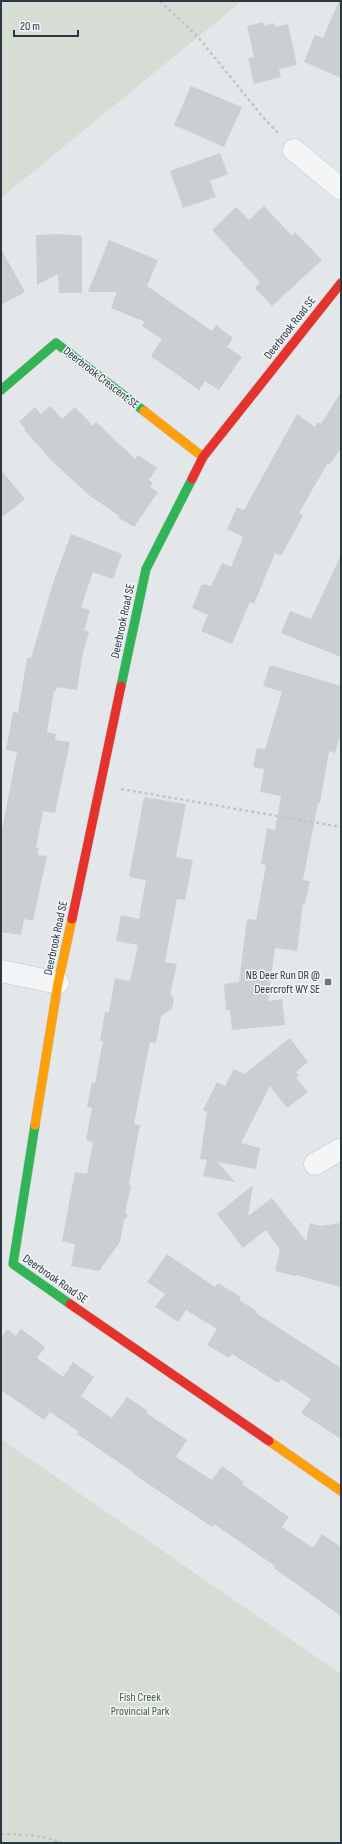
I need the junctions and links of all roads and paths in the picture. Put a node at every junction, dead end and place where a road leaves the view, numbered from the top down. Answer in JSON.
{"nodes":[{"id":1,"x":160,"y":1,"type":"edge"},
{"id":2,"x":294,"y":150,"type":"joint"},
{"id":3,"x":341,"y":189,"type":"edge"},
{"id":4,"x":341,"y":283,"type":"edge"},
{"id":5,"x":1,"y":390,"type":"edge"},
{"id":6,"x":202,"y":457,"type":"junction"},
{"id":7,"x":100,"y":786,"type":"junction"},
{"id":8,"x":341,"y":827,"type":"edge"},
{"id":9,"x":1,"y":971,"type":"edge"},
{"id":10,"x":58,"y":983,"type":"junction"},
{"id":11,"x":341,"y":1149,"type":"edge"},
{"id":12,"x":315,"y":1164,"type":"dead end"},
{"id":13,"x":341,"y":1491,"type":"edge"},
{"id":14,"x":1,"y":1834,"type":"edge"},
{"id":15,"x":62,"y":1843,"type":"edge"}],
"edges":[{"from":1,"to":2,"type":"path"},
{"from":2,"to":3,"type":"street"},
{"from":4,"to":6,"type":"street","name":"Deerbrook Road SE"},
{"from":5,"to":6,"type":"street","name":"Deerbrook Crescent SE"},
{"from":6,"to":7,"type":"street","name":"Deerbrook Road SE"},
{"from":7,"to":8,"type":"path"},
{"from":7,"to":10,"type":"street","name":"Deerbrook Road SE"},
{"from":9,"to":10,"type":"street"},
{"from":10,"to":13,"type":"street","name":"Deerbrook Road SE"},
{"from":11,"to":12,"type":"street"},
{"from":14,"to":15,"type":"path"}]}
